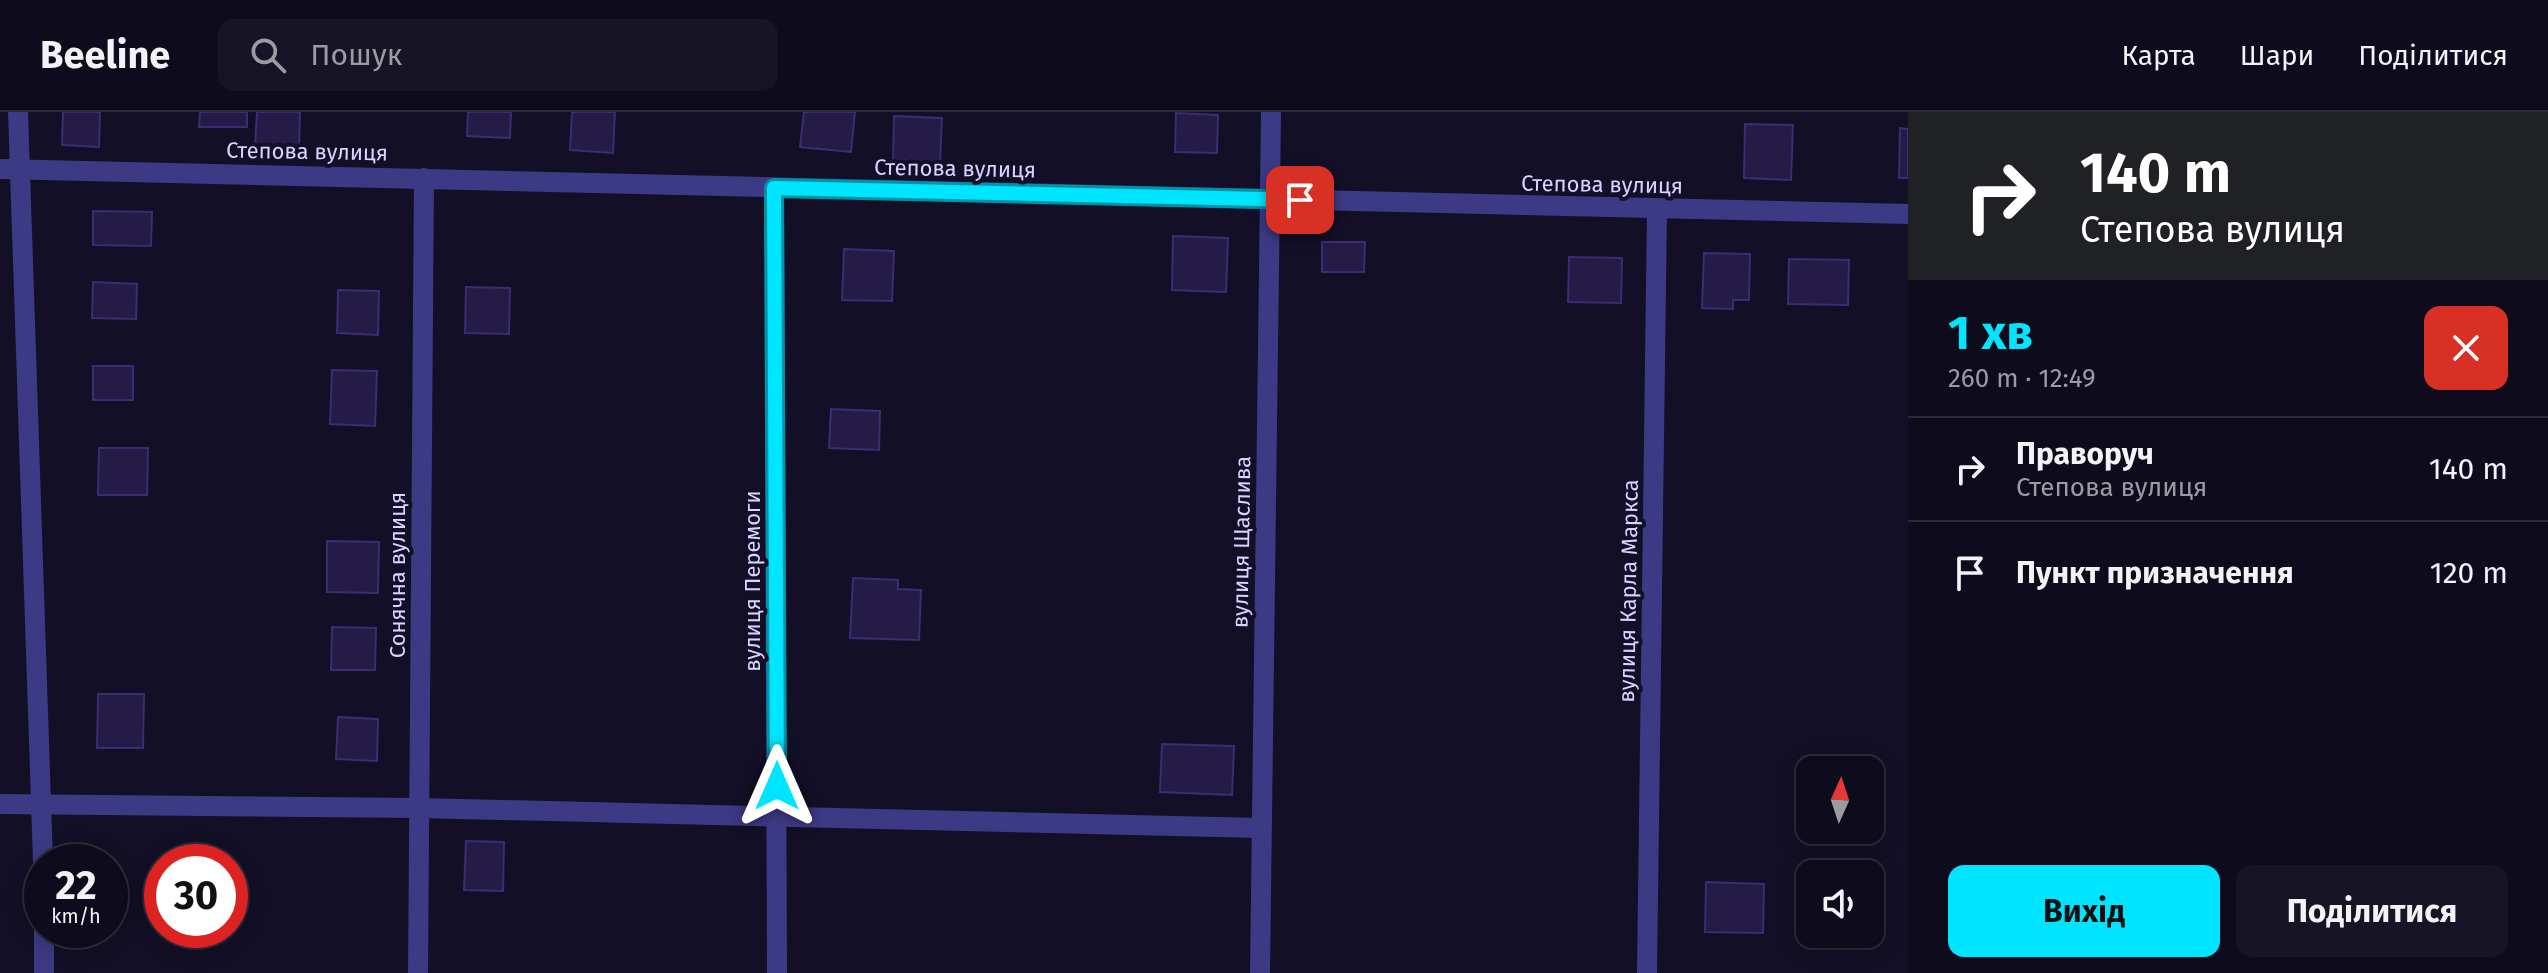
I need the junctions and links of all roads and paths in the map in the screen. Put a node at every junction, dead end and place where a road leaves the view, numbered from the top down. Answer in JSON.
{"nodes":[{"id":1,"x":18,"y":112,"type":"edge"},
{"id":2,"x":1271,"y":112,"type":"edge"},
{"id":3,"x":9,"y":170,"type":"edge"},
{"id":4,"x":424,"y":178,"type":"junction"},
{"id":5,"x":774,"y":188,"type":"junction"},
{"id":6,"x":1270,"y":200,"type":"junction"},
{"id":7,"x":1657,"y":209,"type":"junction"},
{"id":8,"x":1908,"y":214,"type":"edge"},
{"id":9,"x":43,"y":802,"type":"junction"},
{"id":10,"x":0,"y":804,"type":"edge"},
{"id":11,"x":419,"y":808,"type":"junction"},
{"id":12,"x":777,"y":818,"type":"junction"},
{"id":13,"x":1260,"y":828,"type":"junction"},
{"id":14,"x":43,"y":844,"type":"edge"},
{"id":15,"x":44,"y":948,"type":"edge"},
{"id":16,"x":44,"y":973,"type":"edge"},
{"id":17,"x":418,"y":973,"type":"edge"},
{"id":18,"x":777,"y":973,"type":"edge"},
{"id":19,"x":1260,"y":973,"type":"edge"},
{"id":20,"x":1647,"y":973,"type":"edge"}],
"edges":[{"from":1,"to":3,"type":"street"},
{"from":2,"to":6,"type":"street","name":"вулиця Щаслива"},
{"from":3,"to":4,"type":"street","name":"Степова вулиця"},
{"from":3,"to":9,"type":"street"},
{"from":4,"to":5,"type":"street","name":"Степова вулиця"},
{"from":4,"to":11,"type":"street","name":"Сонячна вулиця"},
{"from":5,"to":6,"type":"street","name":"Степова вулиця"},
{"from":5,"to":12,"type":"street","name":"вулиця Перемоги"},
{"from":6,"to":7,"type":"street","name":"Степова вулиця"},
{"from":6,"to":13,"type":"street","name":"вулиця Щаслива"},
{"from":7,"to":8,"type":"street","name":"Степова вулиця"},
{"from":7,"to":20,"type":"street","name":"вулиця Карла Маркса"},
{"from":9,"to":10,"type":"street"},
{"from":9,"to":11,"type":"street"},
{"from":9,"to":14,"type":"street"},
{"from":11,"to":12,"type":"street"},
{"from":11,"to":17,"type":"street","name":"Сонячна вулиця"},
{"from":12,"to":13,"type":"street"},
{"from":12,"to":18,"type":"street","name":"вулиця Перемоги"},
{"from":13,"to":19,"type":"street","name":"вулиця Щаслива"},
{"from":15,"to":16,"type":"street"}]}
